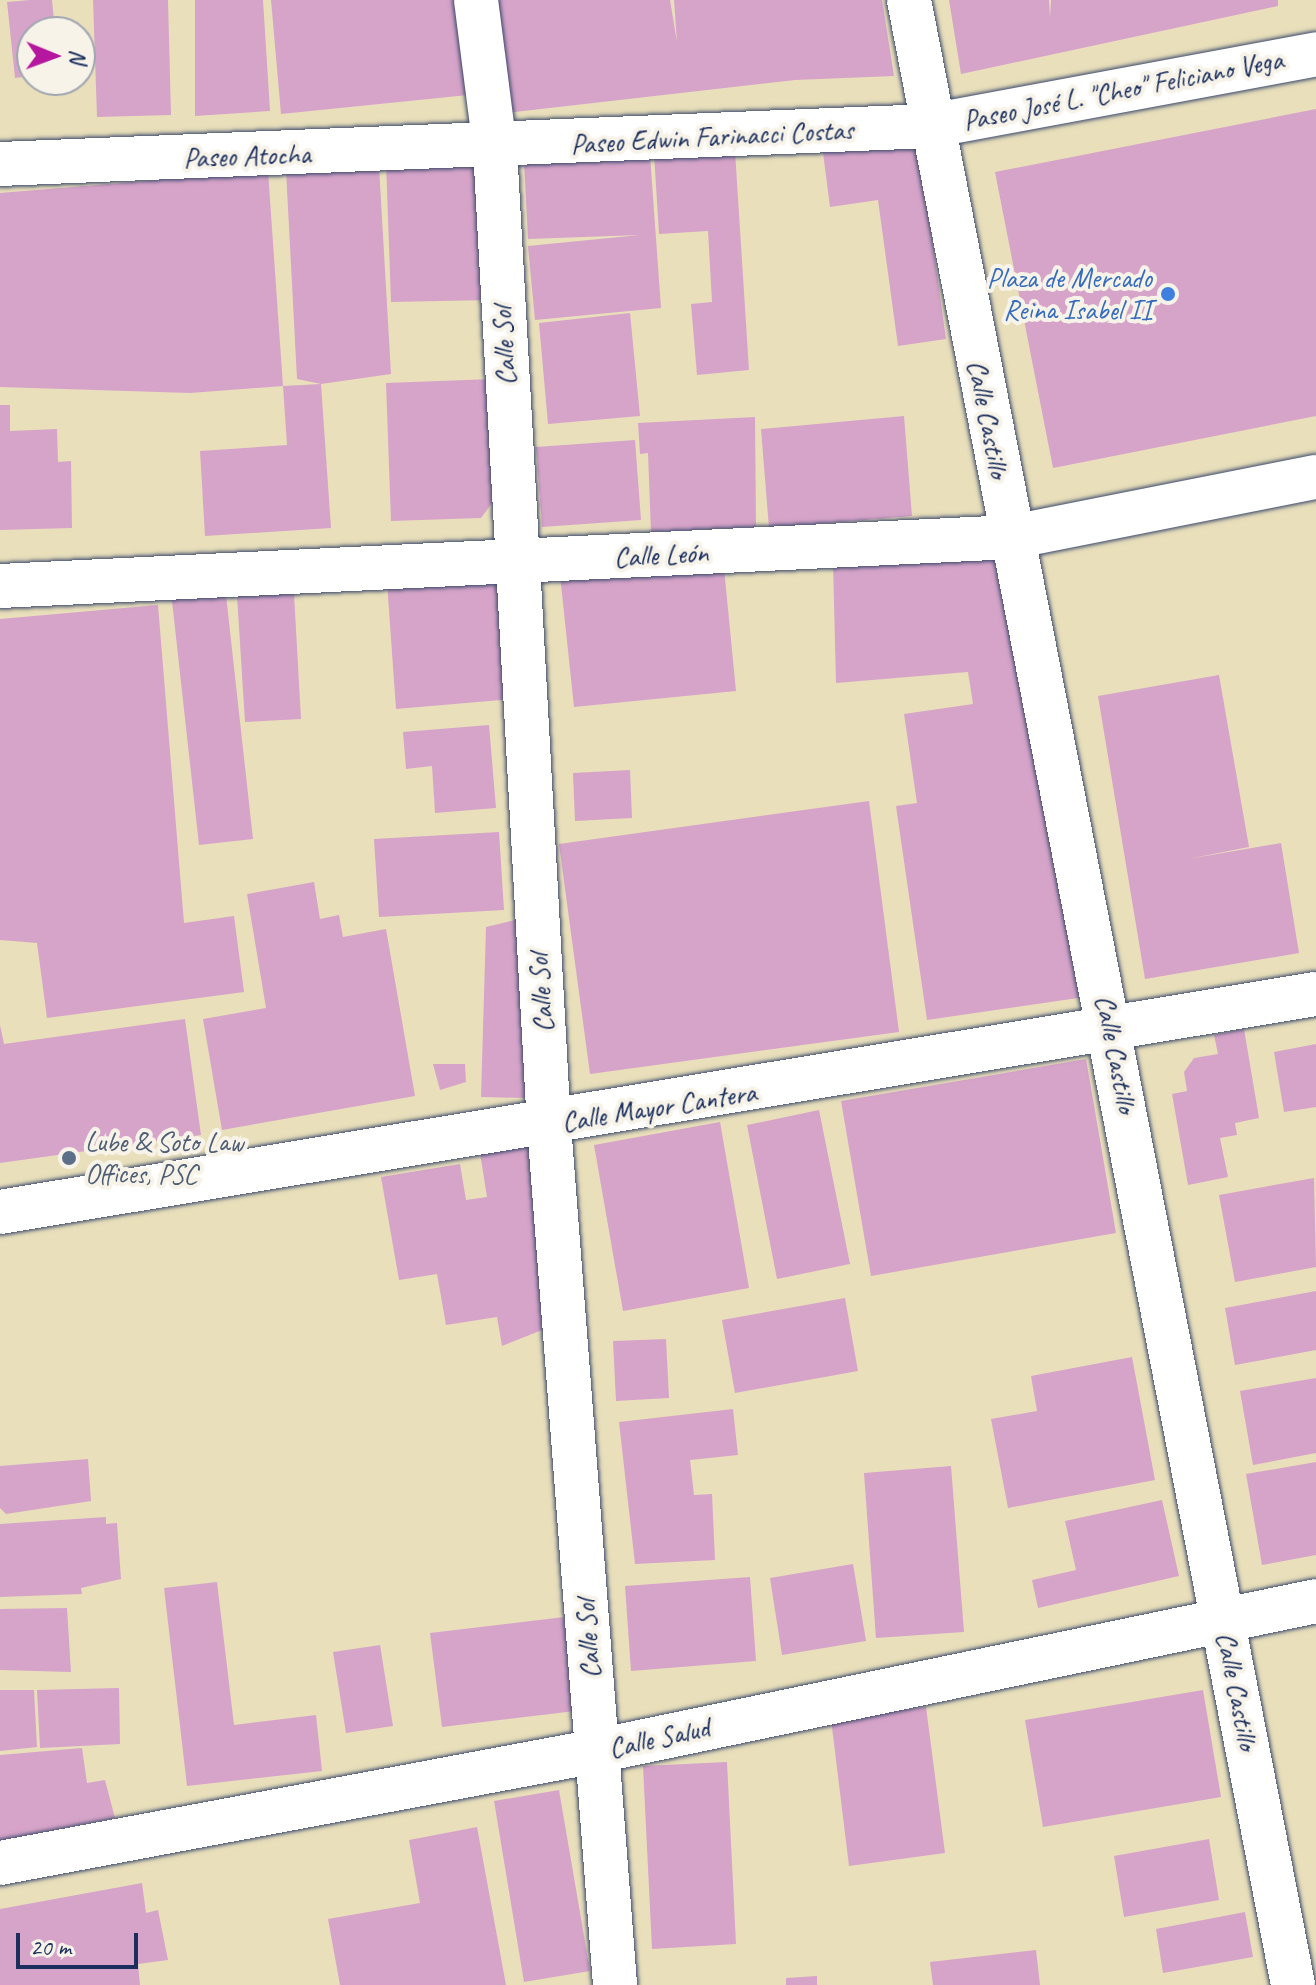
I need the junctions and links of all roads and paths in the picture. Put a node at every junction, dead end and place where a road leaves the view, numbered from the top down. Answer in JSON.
{"nodes":[{"id":1,"x":476,"y":0,"type":"edge"},
{"id":2,"x":909,"y":0,"type":"edge"},
{"id":3,"x":1316,"y":54,"type":"edge"},
{"id":4,"x":929,"y":126,"type":"junction"},
{"id":5,"x":495,"y":148,"type":"junction"},
{"id":6,"x":0,"y":164,"type":"edge"},
{"id":7,"x":1316,"y":477,"type":"edge"},
{"id":8,"x":1012,"y":537,"type":"junction"},
{"id":9,"x":514,"y":562,"type":"junction"},
{"id":10,"x":0,"y":586,"type":"edge"},
{"id":11,"x":1316,"y":994,"type":"edge"},
{"id":12,"x":1112,"y":1032,"type":"junction"},
{"id":13,"x":549,"y":1125,"type":"junction"},
{"id":14,"x":0,"y":1212,"type":"edge"},
{"id":15,"x":1316,"y":1601,"type":"edge"},
{"id":16,"x":1223,"y":1619,"type":"junction"},
{"id":17,"x":597,"y":1751,"type":"junction"},
{"id":18,"x":0,"y":1863,"type":"edge"},
{"id":19,"x":615,"y":1985,"type":"edge"},
{"id":20,"x":1293,"y":1985,"type":"edge"}],
"edges":[{"from":1,"to":5,"type":"street","name":"Calle Sol"},
{"from":2,"to":4,"type":"street","name":"Calle Castillo"},
{"from":3,"to":4,"type":"street","name":"Paseo José L. \"Cheo\" Feliciano Vega"},
{"from":4,"to":5,"type":"street","name":"Paseo Edwin Farinacci Costas"},
{"from":4,"to":8,"type":"street","name":"Calle Castillo"},
{"from":5,"to":6,"type":"street","name":"Paseo Atocha"},
{"from":5,"to":9,"type":"street","name":"Calle Sol"},
{"from":7,"to":8,"type":"street","name":"Calle León"},
{"from":8,"to":9,"type":"street","name":"Calle León"},
{"from":8,"to":12,"type":"street","name":"Calle Castillo"},
{"from":9,"to":10,"type":"street","name":"Calle León"},
{"from":9,"to":13,"type":"street","name":"Calle Sol"},
{"from":11,"to":12,"type":"street","name":"Calle Mayor Cantera"},
{"from":12,"to":13,"type":"street","name":"Calle Mayor Cantera"},
{"from":12,"to":16,"type":"street","name":"Calle Castillo"},
{"from":13,"to":14,"type":"street","name":"Calle Mayor Cantera"},
{"from":13,"to":17,"type":"street","name":"Calle Sol"},
{"from":15,"to":16,"type":"street","name":"Calle Salud"},
{"from":16,"to":17,"type":"street","name":"Calle Salud"},
{"from":16,"to":20,"type":"street","name":"Calle Castillo"},
{"from":17,"to":18,"type":"street","name":"Calle Salud"},
{"from":17,"to":19,"type":"street","name":"Calle Sol"}]}
